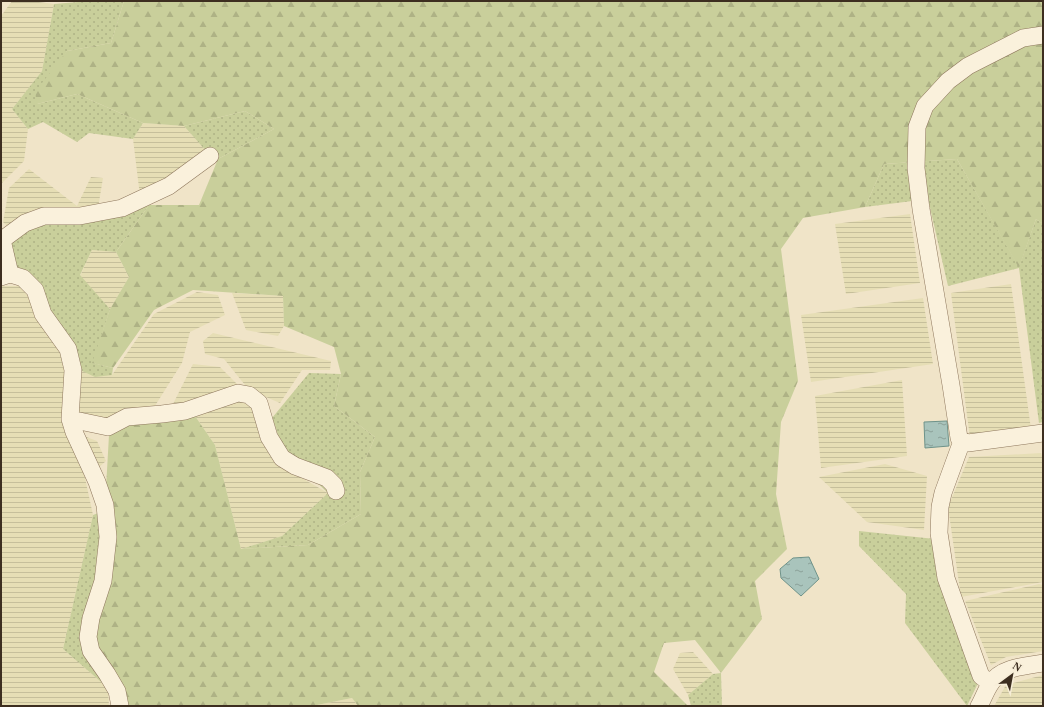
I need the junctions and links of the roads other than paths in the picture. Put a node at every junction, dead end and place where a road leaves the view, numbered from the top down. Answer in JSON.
{"nodes":[{"id":1,"x":1043,"y":35,"type":"edge"},
{"id":2,"x":210,"y":156,"type":"dead end"},
{"id":3,"x":6,"y":276,"type":"edge"},
{"id":4,"x":70,"y":419,"type":"junction"},
{"id":5,"x":1043,"y":433,"type":"edge"},
{"id":6,"x":962,"y":441,"type":"junction"},
{"id":7,"x":336,"y":491,"type":"dead end"},
{"id":8,"x":1043,"y":663,"type":"edge"},
{"id":9,"x":990,"y":683,"type":"junction"},
{"id":10,"x":120,"y":706,"type":"edge"},
{"id":11,"x":980,"y":706,"type":"edge"}],
"edges":[{"from":1,"to":6,"type":"street"},
{"from":2,"to":3,"type":"street"},
{"from":3,"to":4,"type":"street"},
{"from":4,"to":7,"type":"street"},
{"from":4,"to":10,"type":"street"},
{"from":5,"to":6,"type":"street"},
{"from":6,"to":9,"type":"street"},
{"from":8,"to":9,"type":"street"},
{"from":9,"to":11,"type":"street"}]}
